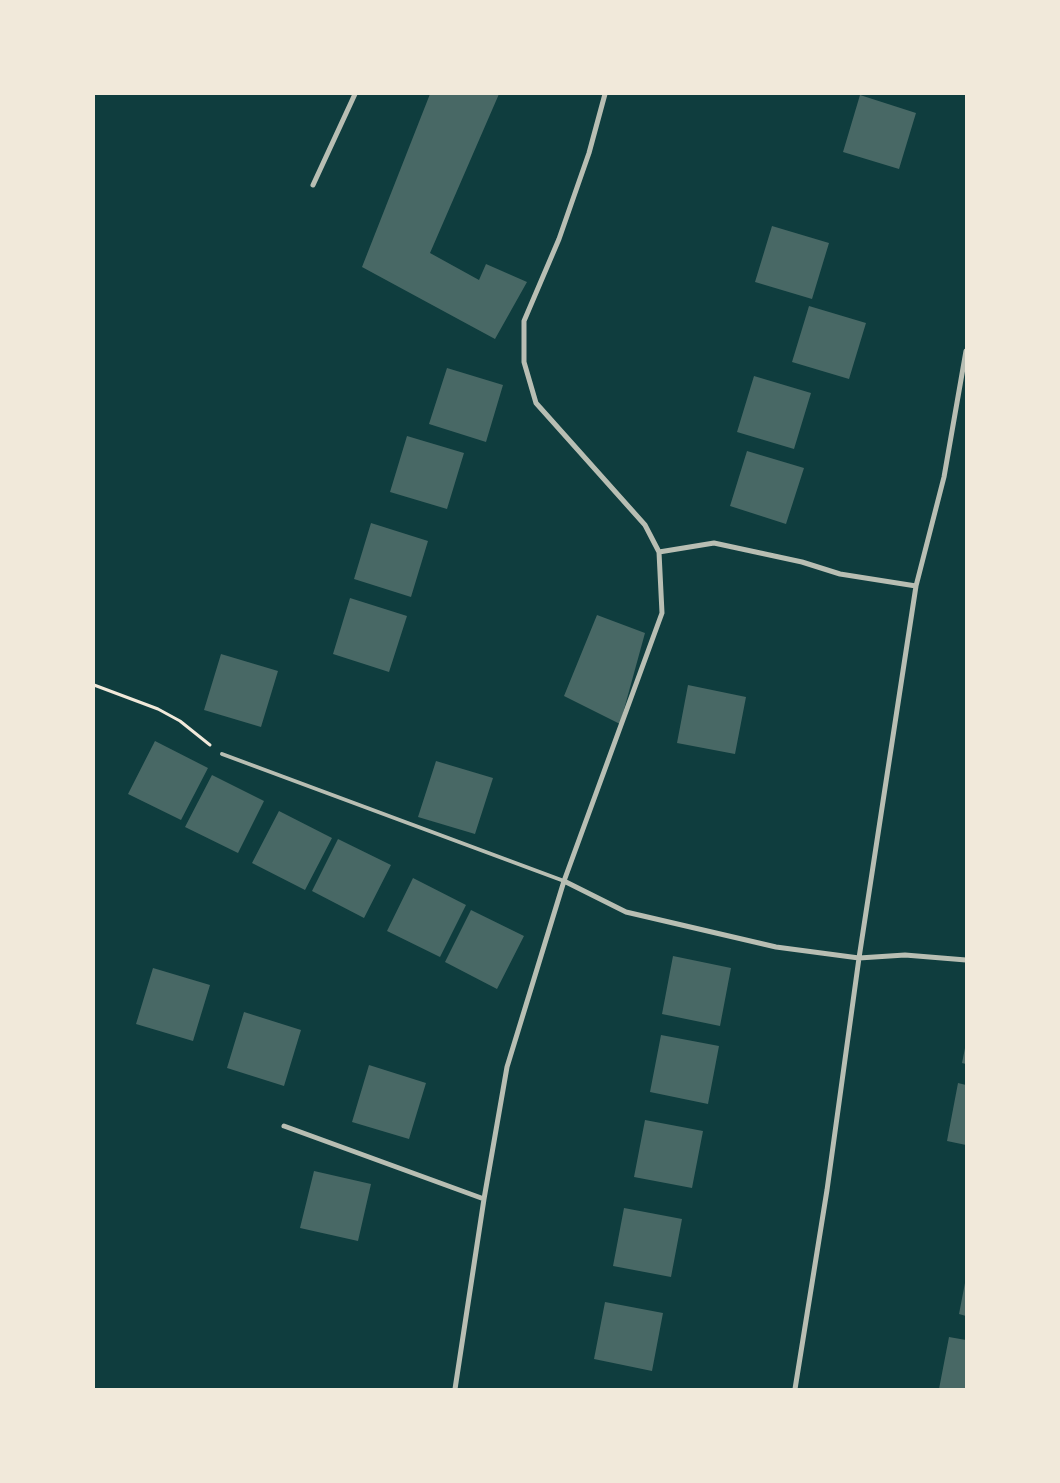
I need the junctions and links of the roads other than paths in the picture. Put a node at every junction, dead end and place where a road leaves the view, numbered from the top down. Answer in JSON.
{"nodes":[{"id":1,"x":355,"y":94,"type":"edge"},
{"id":2,"x":605,"y":94,"type":"edge"},
{"id":3,"x":312,"y":185,"type":"dead end"},
{"id":4,"x":966,"y":351,"type":"edge"},
{"id":5,"x":659,"y":552,"type":"junction"},
{"id":6,"x":916,"y":586,"type":"junction"},
{"id":7,"x":222,"y":754,"type":"road end"},
{"id":8,"x":564,"y":882,"type":"junction"},
{"id":9,"x":859,"y":958,"type":"junction"},
{"id":10,"x":966,"y":960,"type":"edge"},
{"id":11,"x":284,"y":1126,"type":"dead end"},
{"id":12,"x":484,"y":1199,"type":"junction"},
{"id":13,"x":455,"y":1389,"type":"edge"},
{"id":14,"x":795,"y":1389,"type":"edge"}],
"edges":[{"from":1,"to":3,"type":"street"},
{"from":2,"to":5,"type":"street"},
{"from":4,"to":6,"type":"street"},
{"from":5,"to":6,"type":"street"},
{"from":5,"to":8,"type":"street"},
{"from":6,"to":9,"type":"street"},
{"from":7,"to":8,"type":"lane"},
{"from":8,"to":9,"type":"street"},
{"from":8,"to":12,"type":"street"},
{"from":9,"to":10,"type":"street"},
{"from":9,"to":14,"type":"street"},
{"from":11,"to":12,"type":"street"},
{"from":12,"to":13,"type":"street"}]}
